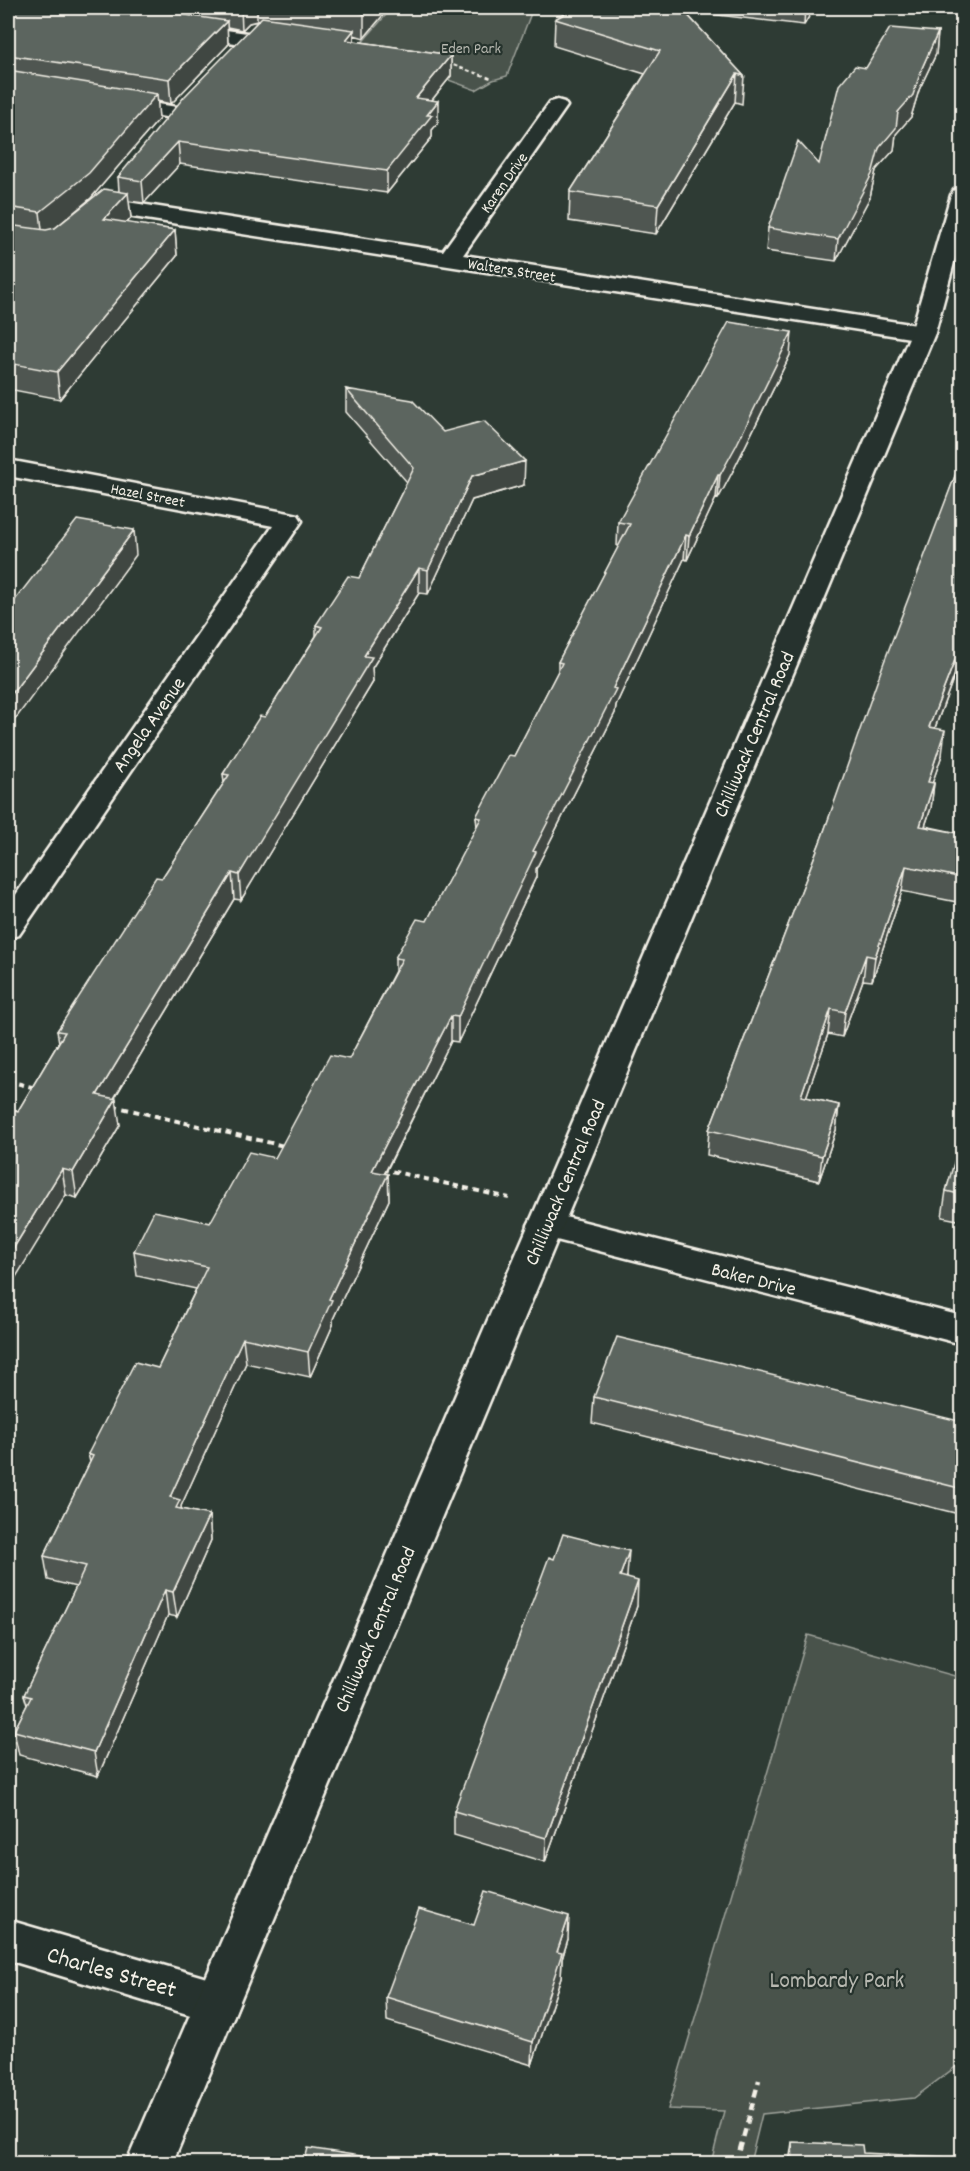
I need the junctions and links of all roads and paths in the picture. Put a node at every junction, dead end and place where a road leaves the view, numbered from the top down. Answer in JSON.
{"nodes":[{"id":1,"x":168,"y":27,"type":"edge"},
{"id":2,"x":267,"y":31,"type":"edge"},
{"id":3,"x":247,"y":39,"type":"junction"},
{"id":4,"x":232,"y":55,"type":"edge"},
{"id":5,"x":441,"y":59,"type":"edge"},
{"id":6,"x":493,"y":80,"type":"dead end"},
{"id":7,"x":193,"y":96,"type":"edge"},
{"id":8,"x":98,"y":100,"type":"edge"},
{"id":9,"x":557,"y":106,"type":"dead end"},
{"id":10,"x":177,"y":113,"type":"junction"},
{"id":11,"x":164,"y":129,"type":"edge"},
{"id":12,"x":963,"y":195,"type":"edge"},
{"id":13,"x":100,"y":204,"type":"edge"},
{"id":14,"x":449,"y":259,"type":"junction"},
{"id":15,"x":923,"y":333,"type":"junction"},
{"id":16,"x":8,"y":468,"type":"edge"},
{"id":17,"x":289,"y":520,"type":"joint"},
{"id":18,"x":8,"y":928,"type":"edge"},
{"id":19,"x":8,"y":1081,"type":"edge"},
{"id":20,"x":42,"y":1089,"type":"edge"},
{"id":21,"x":112,"y":1106,"type":"edge"},
{"id":22,"x":286,"y":1146,"type":"edge"},
{"id":23,"x":378,"y":1168,"type":"edge"},
{"id":24,"x":549,"y":1217,"type":"junction"},
{"id":25,"x":963,"y":1330,"type":"edge"},
{"id":26,"x":8,"y":1940,"type":"edge"},
{"id":27,"x":217,"y":2002,"type":"junction"},
{"id":28,"x":759,"y":2080,"type":"dead end"},
{"id":29,"x":149,"y":2163,"type":"edge"},
{"id":30,"x":736,"y":2163,"type":"edge"}],
"edges":[{"from":1,"to":3,"type":"street"},
{"from":2,"to":3,"type":"street"},
{"from":3,"to":4,"type":"street"},
{"from":5,"to":6,"type":"path"},
{"from":7,"to":10,"type":"street"},
{"from":8,"to":10,"type":"street"},
{"from":9,"to":14,"type":"street","name":"Karen Drive"},
{"from":10,"to":11,"type":"street"},
{"from":12,"to":15,"type":"street","name":"Chilliwack Central Road"},
{"from":13,"to":14,"type":"street","name":"Walters Street"},
{"from":14,"to":15,"type":"street","name":"Walters Street"},
{"from":15,"to":24,"type":"street","name":"Chilliwack Central Road"},
{"from":16,"to":17,"type":"street","name":"Hazel Street"},
{"from":17,"to":18,"type":"street","name":"Angela Avenue"},
{"from":19,"to":20,"type":"path"},
{"from":21,"to":22,"type":"path"},
{"from":23,"to":24,"type":"path"},
{"from":24,"to":25,"type":"street","name":"Baker Drive"},
{"from":24,"to":27,"type":"street","name":"Chilliwack Central Road"},
{"from":26,"to":27,"type":"street","name":"Charles Street"},
{"from":27,"to":29,"type":"street","name":"Chilliwack Central Road"},
{"from":28,"to":30,"type":"path"}]}
